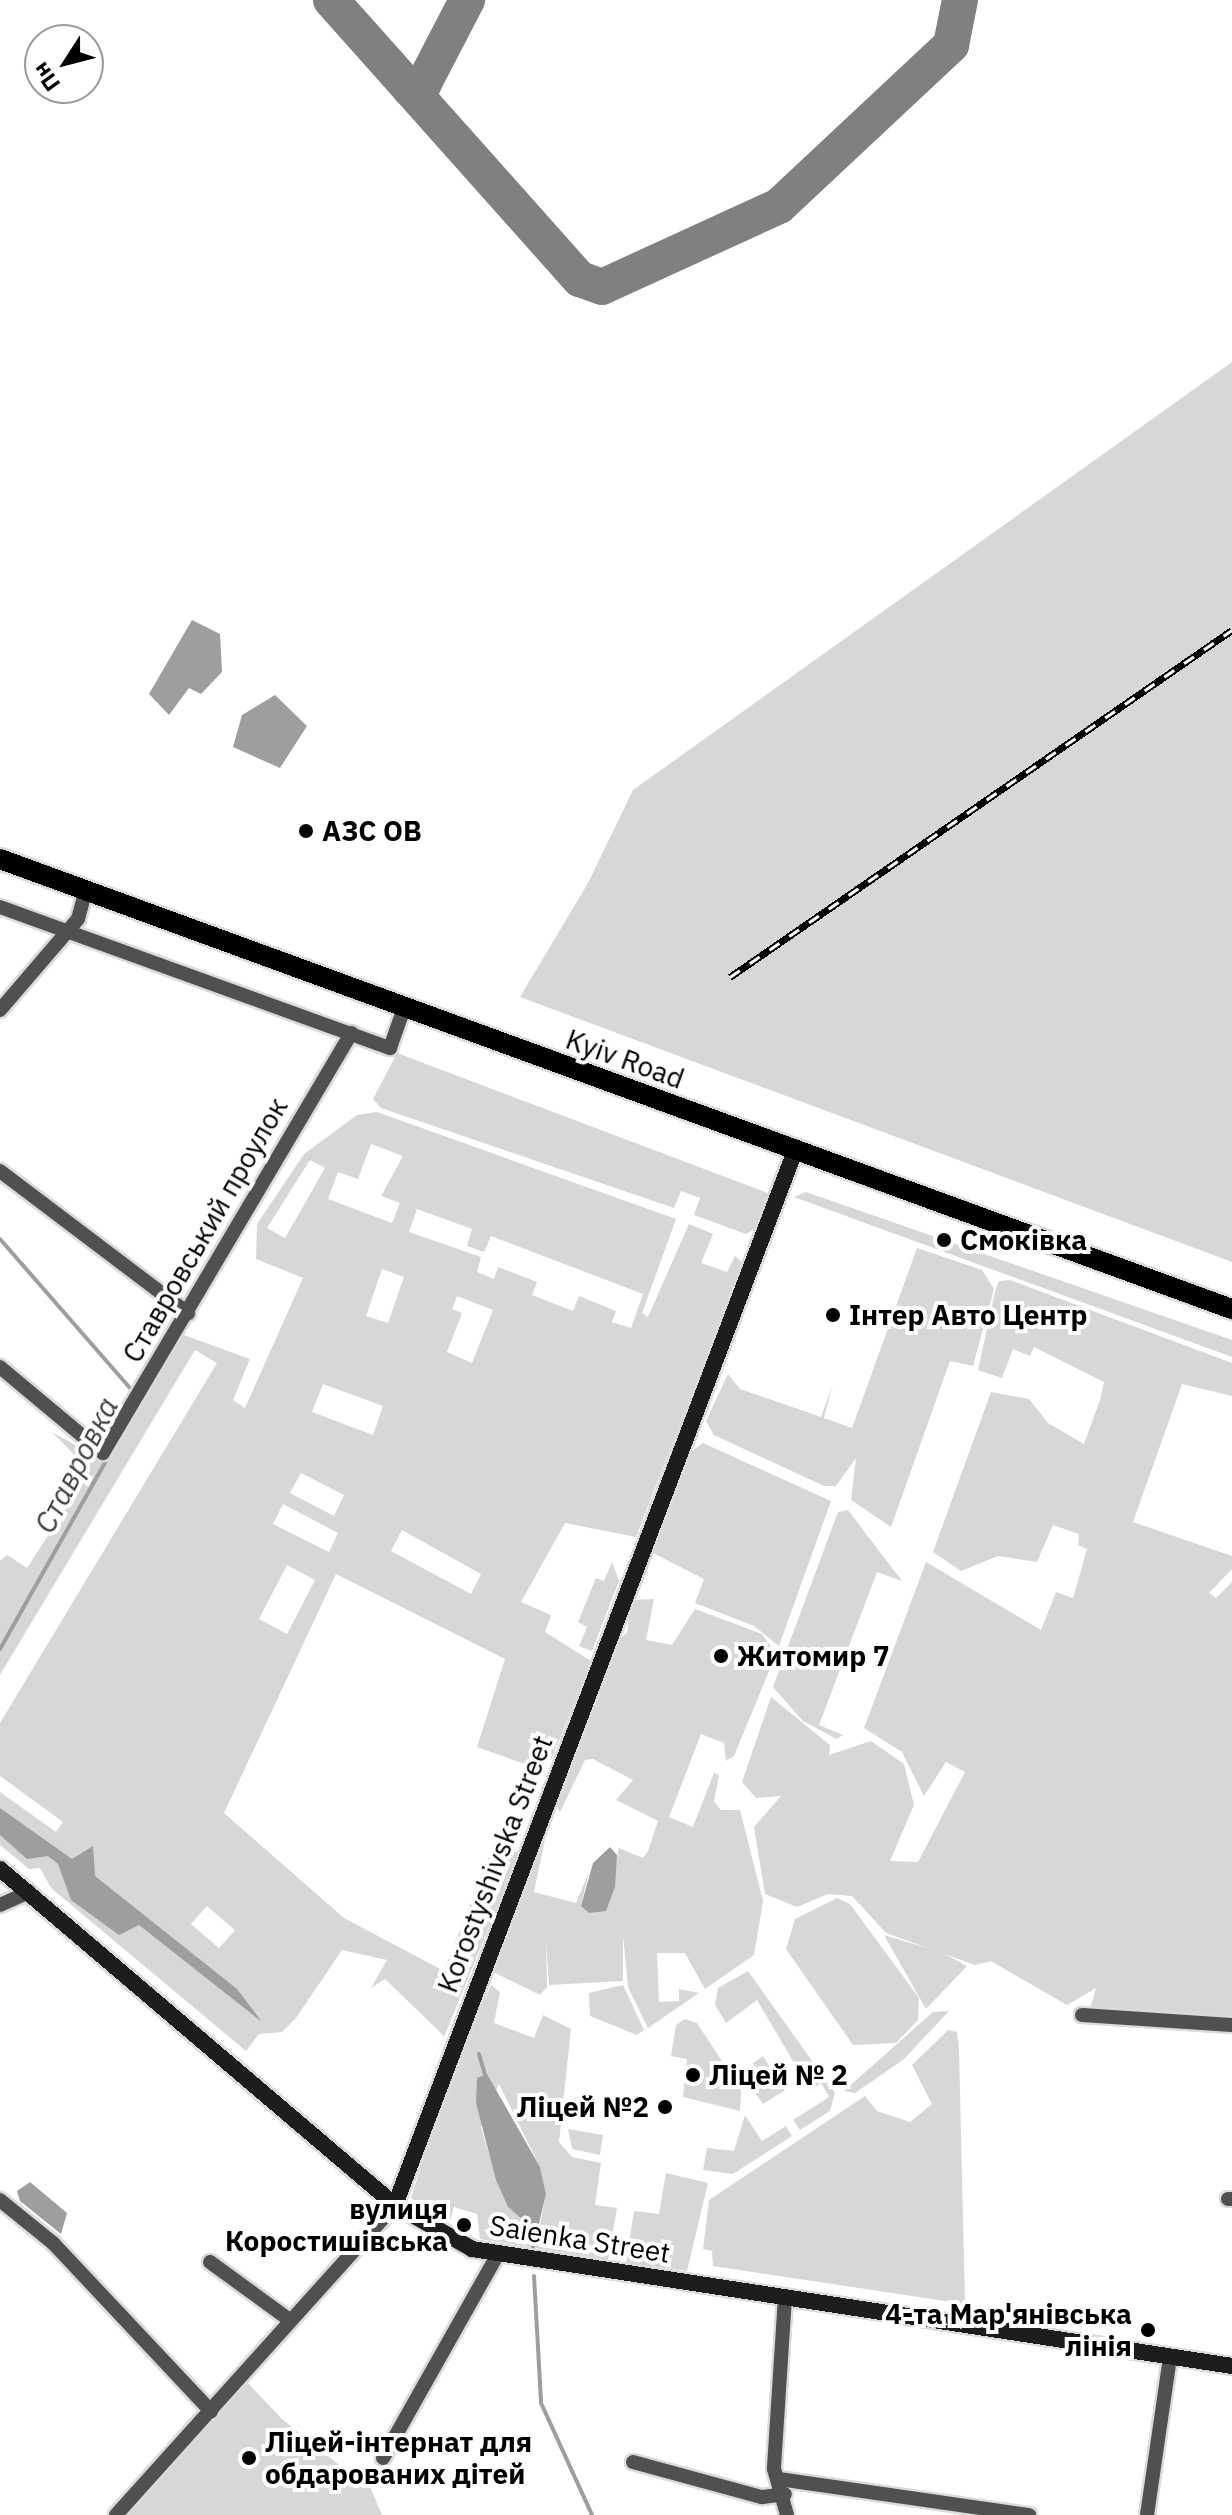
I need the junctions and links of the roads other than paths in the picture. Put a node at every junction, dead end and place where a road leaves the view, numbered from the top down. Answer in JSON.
{"nodes":[{"id":1,"x":0,"y":859,"type":"edge"},
{"id":2,"x":86,"y":890,"type":"junction"},
{"id":3,"x":0,"y":907,"type":"edge"},
{"id":4,"x":64,"y":931,"type":"junction"},
{"id":5,"x":404,"y":1008,"type":"junction"},
{"id":6,"x":0,"y":1010,"type":"edge"},
{"id":7,"x":351,"y":1033,"type":"junction"},
{"id":8,"x":795,"y":1151,"type":"junction"},
{"id":9,"x":0,"y":1171,"type":"edge"},
{"id":10,"x":1232,"y":1309,"type":"edge"},
{"id":11,"x":188,"y":1313,"type":"junction"},
{"id":12,"x":0,"y":1367,"type":"edge"},
{"id":13,"x":0,"y":1869,"type":"edge"},
{"id":14,"x":29,"y":1892,"type":"junction"},
{"id":15,"x":0,"y":1905,"type":"edge"},
{"id":16,"x":1082,"y":2015,"type":"dead end"},
{"id":17,"x":1232,"y":2025,"type":"edge"},
{"id":18,"x":0,"y":2200,"type":"edge"},
{"id":19,"x":395,"y":2205,"type":"junction"},
{"id":20,"x":497,"y":2256,"type":"junction"},
{"id":21,"x":210,"y":2262,"type":"dead end"},
{"id":22,"x":785,"y":2297,"type":"junction"},
{"id":23,"x":291,"y":2321,"type":"junction"},
{"id":24,"x":1170,"y":2357,"type":"junction"},
{"id":25,"x":1232,"y":2366,"type":"edge"},
{"id":26,"x":211,"y":2411,"type":"junction"},
{"id":27,"x":383,"y":2458,"type":"dead end"},
{"id":28,"x":633,"y":2462,"type":"dead end"},
{"id":29,"x":779,"y":2479,"type":"junction"},
{"id":30,"x":785,"y":2494,"type":"junction"},
{"id":31,"x":116,"y":2515,"type":"edge"},
{"id":32,"x":787,"y":2515,"type":"edge"},
{"id":33,"x":1029,"y":2515,"type":"edge"},
{"id":34,"x":1147,"y":2515,"type":"edge"}],
"edges":[{"from":1,"to":2,"type":"main road","name":"Kyiv Road"},
{"from":2,"to":4,"type":"street"},
{"from":2,"to":5,"type":"main road","name":"Kyiv Road"},
{"from":3,"to":4,"type":"street"},
{"from":4,"to":6,"type":"street"},
{"from":4,"to":7,"type":"street"},
{"from":5,"to":7,"type":"street"},
{"from":5,"to":8,"type":"main road","name":"Kyiv Road"},
{"from":7,"to":11,"type":"street","name":"Ставровський проулок"},
{"from":8,"to":10,"type":"main road","name":"Kyiv Road"},
{"from":8,"to":19,"type":"street","name":"Korostyshivska Street"},
{"from":9,"to":11,"type":"street"},
{"from":11,"to":12,"type":"street","name":"Ставровський проулок"},
{"from":13,"to":14,"type":"street","name":"Saienka Street"},
{"from":14,"to":15,"type":"street"},
{"from":14,"to":19,"type":"street","name":"Saienka Street"},
{"from":16,"to":17,"type":"street"},
{"from":18,"to":26,"type":"street"},
{"from":19,"to":20,"type":"street","name":"Saienka Street"},
{"from":19,"to":23,"type":"street","name":"Korostyshivska Street"},
{"from":20,"to":22,"type":"street","name":"Saienka Street"},
{"from":20,"to":27,"type":"street"},
{"from":21,"to":23,"type":"street"},
{"from":22,"to":24,"type":"street","name":"Saienka Street"},
{"from":22,"to":29,"type":"street"},
{"from":23,"to":26,"type":"street","name":"Korostyshivska Street"},
{"from":24,"to":25,"type":"street","name":"Saienka Street"},
{"from":24,"to":34,"type":"street"},
{"from":26,"to":31,"type":"street","name":"Korostyshivska Street"},
{"from":28,"to":30,"type":"street"},
{"from":29,"to":30,"type":"street"},
{"from":29,"to":33,"type":"street"},
{"from":30,"to":32,"type":"street"}]}
